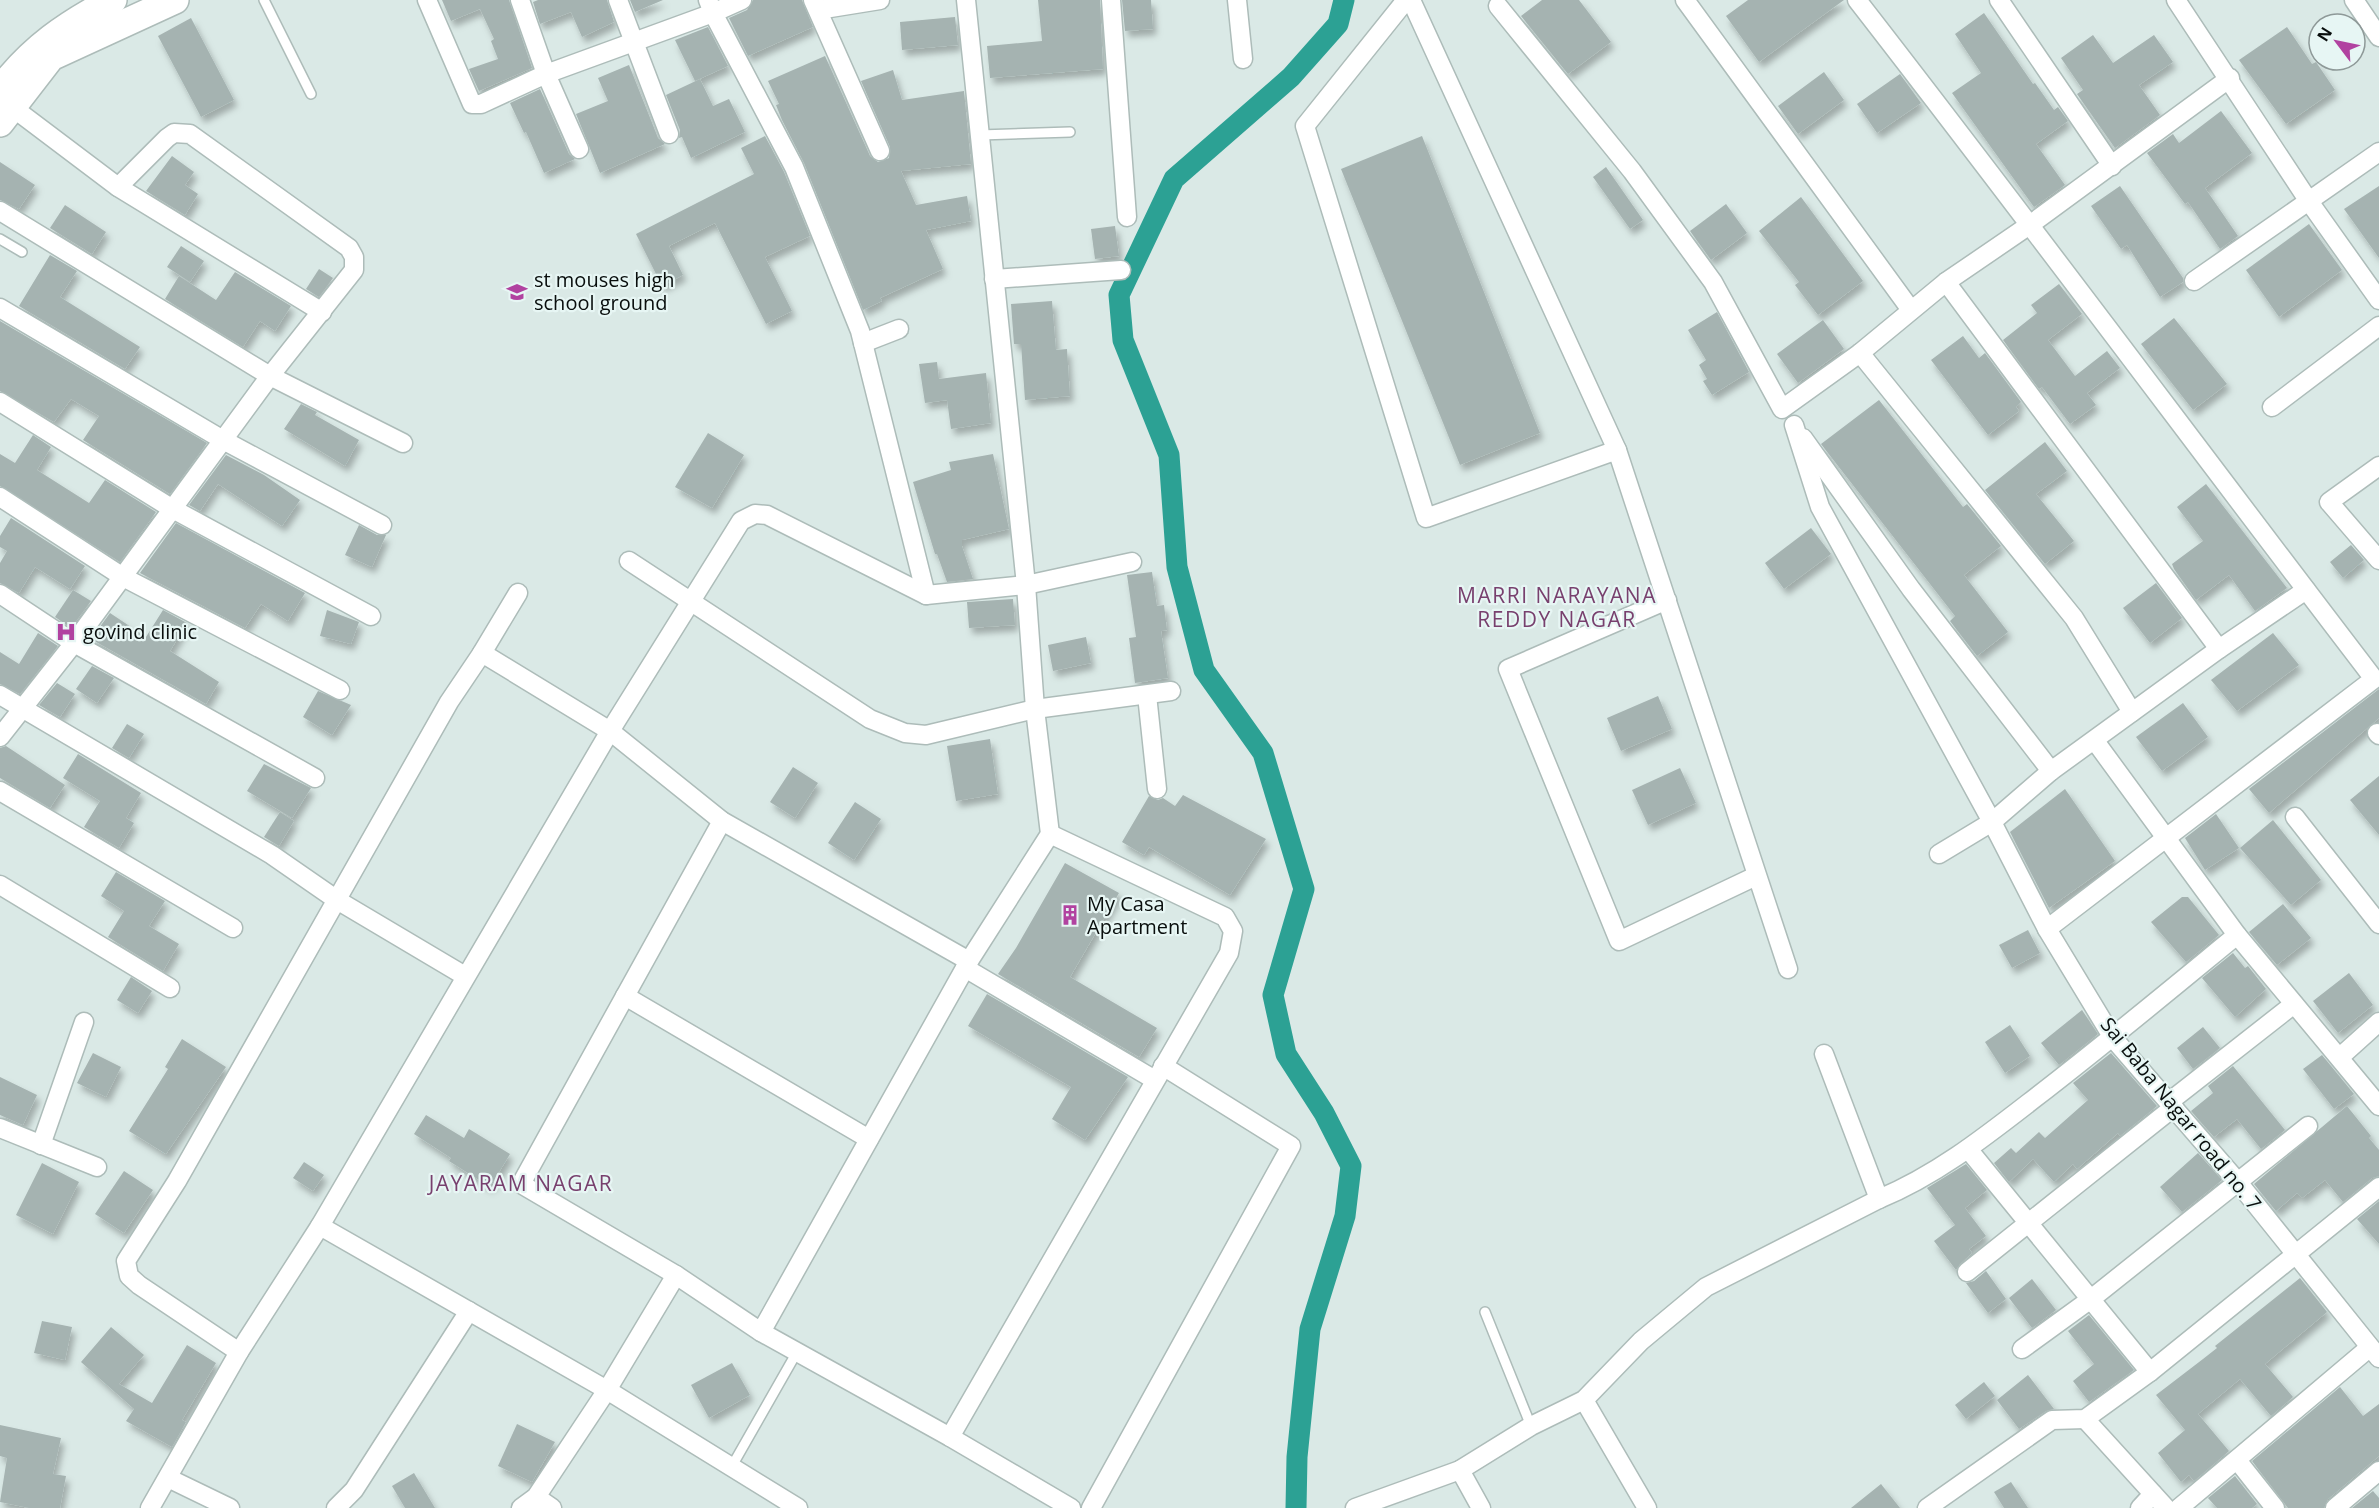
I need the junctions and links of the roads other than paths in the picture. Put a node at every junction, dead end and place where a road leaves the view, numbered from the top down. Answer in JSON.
{"nodes":[{"id":1,"x":113,"y":0,"type":"edge"},
{"id":2,"x":175,"y":0,"type":"edge"},
{"id":3,"x":264,"y":0,"type":"edge"},
{"id":4,"x":427,"y":0,"type":"edge"},
{"id":5,"x":520,"y":0,"type":"edge"},
{"id":6,"x":618,"y":0,"type":"edge"},
{"id":7,"x":742,"y":0,"type":"edge"},
{"id":8,"x":880,"y":0,"type":"edge"},
{"id":9,"x":966,"y":0,"type":"edge"},
{"id":10,"x":1112,"y":0,"type":"edge"},
{"id":11,"x":1237,"y":0,"type":"edge"},
{"id":12,"x":1406,"y":0,"type":"edge"},
{"id":13,"x":1411,"y":0,"type":"edge"},
{"id":14,"x":1685,"y":0,"type":"edge"},
{"id":15,"x":1857,"y":0,"type":"edge"},
{"id":16,"x":1999,"y":0,"type":"edge"},
{"id":17,"x":2176,"y":0,"type":"edge"},
{"id":18,"x":2357,"y":1,"type":"edge"},
{"id":19,"x":815,"y":5,"type":"edge"},
{"id":20,"x":711,"y":6,"type":"edge"},
{"id":21,"x":1498,"y":6,"type":"dead end"},
{"id":22,"x":2379,"y":37,"type":"edge"},
{"id":23,"x":635,"y":42,"type":"junction"},
{"id":24,"x":1243,"y":59,"type":"dead end"},
{"id":25,"x":546,"y":74,"type":"junction"},
{"id":26,"x":2230,"y":78,"type":"junction"},
{"id":27,"x":311,"y":94,"type":"dead end"},
{"id":28,"x":4,"y":107,"type":"edge"},
{"id":29,"x":1070,"y":132,"type":"dead end"},
{"id":30,"x":669,"y":134,"type":"dead end"},
{"id":31,"x":980,"y":135,"type":"junction"},
{"id":32,"x":579,"y":148,"type":"dead end"},
{"id":33,"x":879,"y":151,"type":"dead end"},
{"id":34,"x":2379,"y":152,"type":"edge"},
{"id":35,"x":2112,"y":166,"type":"junction"},
{"id":36,"x":118,"y":187,"type":"junction"},
{"id":37,"x":2308,"y":200,"type":"junction"},
{"id":38,"x":0,"y":211,"type":"edge"},
{"id":39,"x":1126,"y":217,"type":"dead end"},
{"id":40,"x":2031,"y":224,"type":"junction"},
{"id":41,"x":0,"y":239,"type":"edge"},
{"id":42,"x":22,"y":252,"type":"dead end"},
{"id":43,"x":1121,"y":270,"type":"dead end"},
{"id":44,"x":994,"y":279,"type":"junction"},
{"id":45,"x":2194,"y":281,"type":"dead end"},
{"id":46,"x":1946,"y":282,"type":"junction"},
{"id":47,"x":2379,"y":300,"type":"edge"},
{"id":48,"x":0,"y":308,"type":"edge"},
{"id":49,"x":1911,"y":310,"type":"junction"},
{"id":50,"x":322,"y":312,"type":"junction"},
{"id":51,"x":2379,"y":326,"type":"edge"},
{"id":52,"x":899,"y":329,"type":"dead end"},
{"id":53,"x":863,"y":343,"type":"junction"},
{"id":54,"x":1860,"y":353,"type":"junction"},
{"id":55,"x":270,"y":376,"type":"junction"},
{"id":56,"x":0,"y":402,"type":"edge"},
{"id":57,"x":2272,"y":407,"type":"dead end"},
{"id":58,"x":1782,"y":409,"type":"junction"},
{"id":59,"x":1794,"y":425,"type":"junction"},
{"id":60,"x":223,"y":440,"type":"junction"},
{"id":61,"x":403,"y":443,"type":"dead end"},
{"id":62,"x":1617,"y":450,"type":"junction"},
{"id":63,"x":2379,"y":466,"type":"edge"},
{"id":64,"x":0,"y":496,"type":"edge"},
{"id":65,"x":171,"y":508,"type":"junction"},
{"id":66,"x":382,"y":525,"type":"dead end"},
{"id":67,"x":2379,"y":560,"type":"edge"},
{"id":68,"x":629,"y":561,"type":"dead end"},
{"id":69,"x":1132,"y":562,"type":"dead end"},
{"id":70,"x":123,"y":577,"type":"junction"},
{"id":71,"x":1026,"y":585,"type":"junction"},
{"id":72,"x":2306,"y":590,"type":"junction"},
{"id":73,"x":518,"y":593,"type":"dead end"},
{"id":74,"x":0,"y":594,"type":"edge"},
{"id":75,"x":926,"y":595,"type":"junction"},
{"id":76,"x":691,"y":599,"type":"junction"},
{"id":77,"x":1667,"y":600,"type":"junction"},
{"id":78,"x":371,"y":616,"type":"dead end"},
{"id":79,"x":74,"y":643,"type":"junction"},
{"id":80,"x":2219,"y":649,"type":"junction"},
{"id":81,"x":482,"y":653,"type":"junction"},
{"id":82,"x":340,"y":690,"type":"dead end"},
{"id":83,"x":1171,"y":691,"type":"dead end"},
{"id":84,"x":0,"y":695,"type":"edge"},
{"id":85,"x":1147,"y":695,"type":"junction"},
{"id":86,"x":21,"y":709,"type":"junction"},
{"id":87,"x":1035,"y":710,"type":"junction"},
{"id":88,"x":2132,"y":712,"type":"junction"},
{"id":89,"x":610,"y":731,"type":"junction"},
{"id":90,"x":0,"y":737,"type":"edge"},
{"id":91,"x":2095,"y":741,"type":"junction"},
{"id":92,"x":2051,"y":771,"type":"junction"},
{"id":93,"x":315,"y":778,"type":"dead end"},
{"id":94,"x":1157,"y":789,"type":"dead end"},
{"id":95,"x":0,"y":791,"type":"edge"},
{"id":96,"x":2295,"y":817,"type":"dead end"},
{"id":97,"x":722,"y":821,"type":"junction"},
{"id":98,"x":1992,"y":822,"type":"junction"},
{"id":99,"x":1050,"y":834,"type":"junction"},
{"id":100,"x":2166,"y":839,"type":"junction"},
{"id":101,"x":1939,"y":854,"type":"dead end"},
{"id":102,"x":1756,"y":876,"type":"junction"},
{"id":103,"x":0,"y":885,"type":"edge"},
{"id":104,"x":338,"y":900,"type":"junction"},
{"id":105,"x":2379,"y":924,"type":"edge"},
{"id":106,"x":233,"y":928,"type":"dead end"},
{"id":107,"x":2047,"y":929,"type":"junction"},
{"id":108,"x":2237,"y":935,"type":"junction"},
{"id":109,"x":967,"y":965,"type":"junction"},
{"id":110,"x":1788,"y":969,"type":"dead end"},
{"id":111,"x":465,"y":976,"type":"junction"},
{"id":112,"x":170,"y":988,"type":"dead end"},
{"id":113,"x":625,"y":996,"type":"junction"},
{"id":114,"x":2294,"y":1004,"type":"junction"},
{"id":115,"x":84,"y":1022,"type":"dead end"},
{"id":116,"x":2379,"y":1022,"type":"edge"},
{"id":117,"x":2113,"y":1038,"type":"junction"},
{"id":118,"x":1824,"y":1054,"type":"dead end"},
{"id":119,"x":2340,"y":1058,"type":"junction"},
{"id":120,"x":1159,"y":1073,"type":"junction"},
{"id":121,"x":2172,"y":1104,"type":"junction"},
{"id":122,"x":2379,"y":1106,"type":"edge"},
{"id":123,"x":2308,"y":1126,"type":"dead end"},
{"id":124,"x":0,"y":1128,"type":"edge"},
{"id":125,"x":869,"y":1139,"type":"junction"},
{"id":126,"x":41,"y":1145,"type":"junction"},
{"id":127,"x":1968,"y":1149,"type":"junction"},
{"id":128,"x":97,"y":1167,"type":"dead end"},
{"id":129,"x":2237,"y":1181,"type":"junction"},
{"id":130,"x":2379,"y":1187,"type":"edge"},
{"id":131,"x":1880,"y":1199,"type":"junction"},
{"id":132,"x":2029,"y":1223,"type":"junction"},
{"id":133,"x":320,"y":1226,"type":"junction"},
{"id":134,"x":2296,"y":1256,"type":"junction"},
{"id":135,"x":1967,"y":1272,"type":"dead end"},
{"id":136,"x":676,"y":1275,"type":"junction"},
{"id":137,"x":2091,"y":1299,"type":"junction"},
{"id":138,"x":469,"y":1311,"type":"junction"},
{"id":139,"x":1485,"y":1312,"type":"dead end"},
{"id":140,"x":761,"y":1332,"type":"junction"},
{"id":141,"x":2022,"y":1349,"type":"dead end"},
{"id":142,"x":239,"y":1352,"type":"junction"},
{"id":143,"x":797,"y":1352,"type":"junction"},
{"id":144,"x":2374,"y":1353,"type":"edge"},
{"id":145,"x":2150,"y":1372,"type":"junction"},
{"id":146,"x":607,"y":1390,"type":"junction"},
{"id":147,"x":1584,"y":1400,"type":"junction"},
{"id":148,"x":2085,"y":1419,"type":"junction"},
{"id":149,"x":1531,"y":1426,"type":"junction"},
{"id":150,"x":950,"y":1437,"type":"junction"},
{"id":151,"x":2236,"y":1460,"type":"junction"},
{"id":152,"x":732,"y":1466,"type":"junction"},
{"id":153,"x":1460,"y":1470,"type":"junction"},
{"id":154,"x":2377,"y":1476,"type":"edge"},
{"id":155,"x":168,"y":1478,"type":"junction"},
{"id":156,"x":2153,"y":1494,"type":"junction"},
{"id":157,"x":536,"y":1497,"type":"junction"},
{"id":158,"x":150,"y":1508,"type":"edge"},
{"id":159,"x":230,"y":1508,"type":"edge"},
{"id":160,"x":336,"y":1508,"type":"edge"},
{"id":161,"x":521,"y":1508,"type":"edge"},
{"id":162,"x":552,"y":1508,"type":"edge"},
{"id":163,"x":798,"y":1508,"type":"edge"},
{"id":164,"x":1071,"y":1508,"type":"edge"},
{"id":165,"x":1091,"y":1508,"type":"edge"},
{"id":166,"x":1355,"y":1508,"type":"edge"},
{"id":167,"x":1481,"y":1508,"type":"edge"},
{"id":168,"x":1647,"y":1508,"type":"edge"},
{"id":169,"x":1926,"y":1508,"type":"edge"},
{"id":170,"x":2140,"y":1508,"type":"edge"},
{"id":171,"x":2166,"y":1508,"type":"edge"},
{"id":172,"x":2179,"y":1508,"type":"edge"},
{"id":173,"x":2275,"y":1508,"type":"edge"},
{"id":174,"x":2335,"y":1508,"type":"edge"}],
"edges":[{"from":1,"to":28,"type":"main road"},
{"from":2,"to":28,"type":"main road"},
{"from":3,"to":27,"type":"lane"},
{"from":4,"to":25,"type":"street"},
{"from":5,"to":25,"type":"street"},
{"from":6,"to":23,"type":"street"},
{"from":7,"to":20,"type":"street"},
{"from":8,"to":19,"type":"street"},
{"from":9,"to":31,"type":"street"},
{"from":10,"to":39,"type":"street"},
{"from":11,"to":24,"type":"street"},
{"from":12,"to":62,"type":"street"},
{"from":13,"to":62,"type":"street"},
{"from":14,"to":49,"type":"street"},
{"from":15,"to":40,"type":"street"},
{"from":16,"to":35,"type":"street"},
{"from":17,"to":26,"type":"street"},
{"from":18,"to":22,"type":"street"},
{"from":19,"to":33,"type":"street"},
{"from":20,"to":23,"type":"street"},
{"from":20,"to":53,"type":"street"},
{"from":21,"to":58,"type":"street"},
{"from":23,"to":25,"type":"street"},
{"from":23,"to":30,"type":"street"},
{"from":25,"to":32,"type":"street"},
{"from":26,"to":35,"type":"street"},
{"from":26,"to":37,"type":"street"},
{"from":28,"to":36,"type":"street"},
{"from":29,"to":31,"type":"lane"},
{"from":31,"to":44,"type":"street"},
{"from":34,"to":37,"type":"street"},
{"from":35,"to":40,"type":"street"},
{"from":36,"to":50,"type":"street"},
{"from":36,"to":50,"type":"street"},
{"from":37,"to":45,"type":"street"},
{"from":37,"to":47,"type":"street"},
{"from":38,"to":55,"type":"street"},
{"from":40,"to":46,"type":"street"},
{"from":40,"to":72,"type":"street"},
{"from":41,"to":42,"type":"lane"},
{"from":43,"to":44,"type":"street"},
{"from":44,"to":71,"type":"street"},
{"from":46,"to":49,"type":"street"},
{"from":46,"to":80,"type":"street"},
{"from":48,"to":60,"type":"street"},
{"from":49,"to":54,"type":"street"},
{"from":50,"to":55,"type":"street"},
{"from":51,"to":57,"type":"street"},
{"from":52,"to":53,"type":"street"},
{"from":53,"to":75,"type":"street"},
{"from":54,"to":58,"type":"street"},
{"from":54,"to":88,"type":"street"},
{"from":55,"to":60,"type":"street"},
{"from":55,"to":61,"type":"street"},
{"from":56,"to":65,"type":"street"},
{"from":58,"to":59,"type":"street"},
{"from":59,"to":92,"type":"street"},
{"from":59,"to":98,"type":"street","name":"Sai Baba Nagar road no. 7"},
{"from":60,"to":65,"type":"street"},
{"from":60,"to":66,"type":"street"},
{"from":62,"to":77,"type":"street"},
{"from":63,"to":67,"type":"street"},
{"from":64,"to":70,"type":"street"},
{"from":65,"to":70,"type":"street"},
{"from":65,"to":78,"type":"street"},
{"from":68,"to":76,"type":"street"},
{"from":69,"to":71,"type":"street"},
{"from":70,"to":79,"type":"street"},
{"from":70,"to":82,"type":"street"},
{"from":71,"to":75,"type":"street"},
{"from":71,"to":87,"type":"street"},
{"from":72,"to":80,"type":"street"},
{"from":72,"to":100,"type":"street"},
{"from":73,"to":81,"type":"street"},
{"from":74,"to":79,"type":"street"},
{"from":75,"to":76,"type":"street"},
{"from":76,"to":87,"type":"street"},
{"from":76,"to":89,"type":"street"},
{"from":77,"to":102,"type":"street"},
{"from":77,"to":102,"type":"street"},
{"from":79,"to":86,"type":"street"},
{"from":79,"to":93,"type":"street"},
{"from":80,"to":88,"type":"street"},
{"from":81,"to":89,"type":"street"},
{"from":81,"to":104,"type":"street"},
{"from":83,"to":85,"type":"street"},
{"from":84,"to":86,"type":"street"},
{"from":85,"to":87,"type":"street"},
{"from":85,"to":94,"type":"street"},
{"from":86,"to":90,"type":"street"},
{"from":86,"to":104,"type":"street"},
{"from":87,"to":99,"type":"street"},
{"from":88,"to":91,"type":"street"},
{"from":89,"to":97,"type":"street"},
{"from":89,"to":111,"type":"street"},
{"from":91,"to":92,"type":"street"},
{"from":91,"to":100,"type":"street"},
{"from":92,"to":98,"type":"street"},
{"from":95,"to":106,"type":"street"},
{"from":96,"to":105,"type":"street"},
{"from":97,"to":109,"type":"street"},
{"from":97,"to":113,"type":"street"},
{"from":98,"to":101,"type":"street"},
{"from":98,"to":107,"type":"street","name":"Sai Baba Nagar road no. 7"},
{"from":99,"to":109,"type":"street"},
{"from":99,"to":120,"type":"street"},
{"from":100,"to":107,"type":"street"},
{"from":100,"to":108,"type":"street"},
{"from":102,"to":110,"type":"street"},
{"from":103,"to":112,"type":"street"},
{"from":104,"to":111,"type":"street"},
{"from":104,"to":142,"type":"street"},
{"from":107,"to":117,"type":"street","name":"Sai Baba Nagar road no. 7"},
{"from":108,"to":114,"type":"street"},
{"from":108,"to":117,"type":"street"},
{"from":109,"to":120,"type":"street"},
{"from":109,"to":125,"type":"street"},
{"from":111,"to":133,"type":"street"},
{"from":113,"to":125,"type":"street"},
{"from":113,"to":136,"type":"street"},
{"from":114,"to":119,"type":"street"},
{"from":114,"to":121,"type":"street"},
{"from":115,"to":126,"type":"street"},
{"from":116,"to":119,"type":"street"},
{"from":117,"to":121,"type":"street","name":"Sai Baba Nagar road no. 7"},
{"from":117,"to":127,"type":"street"},
{"from":118,"to":131,"type":"street"},
{"from":119,"to":122,"type":"street"},
{"from":120,"to":150,"type":"street"},
{"from":120,"to":165,"type":"street"},
{"from":121,"to":129,"type":"street","name":"Sai Baba Nagar road no. 7"},
{"from":121,"to":132,"type":"street"},
{"from":123,"to":129,"type":"street"},
{"from":124,"to":126,"type":"street"},
{"from":125,"to":140,"type":"street"},
{"from":126,"to":128,"type":"street"},
{"from":127,"to":131,"type":"street"},
{"from":127,"to":132,"type":"street"},
{"from":129,"to":134,"type":"street","name":"Sai Baba Nagar road no. 7"},
{"from":129,"to":137,"type":"street"},
{"from":130,"to":134,"type":"street"},
{"from":131,"to":147,"type":"street"},
{"from":132,"to":135,"type":"street"},
{"from":132,"to":137,"type":"street"},
{"from":133,"to":138,"type":"street"},
{"from":133,"to":142,"type":"street"},
{"from":134,"to":144,"type":"street","name":"Sai Baba Nagar road no. 7"},
{"from":134,"to":145,"type":"street"},
{"from":136,"to":140,"type":"street"},
{"from":136,"to":146,"type":"street"},
{"from":137,"to":141,"type":"street"},
{"from":137,"to":145,"type":"street"},
{"from":138,"to":146,"type":"street"},
{"from":138,"to":160,"type":"street"},
{"from":139,"to":149,"type":"lane"},
{"from":140,"to":143,"type":"street"},
{"from":142,"to":155,"type":"street"},
{"from":143,"to":150,"type":"street"},
{"from":143,"to":152,"type":"lane"},
{"from":144,"to":151,"type":"street"},
{"from":145,"to":148,"type":"street"},
{"from":146,"to":152,"type":"street"},
{"from":146,"to":157,"type":"street"},
{"from":147,"to":149,"type":"street"},
{"from":147,"to":168,"type":"street"},
{"from":148,"to":156,"type":"street"},
{"from":148,"to":169,"type":"street"},
{"from":149,"to":153,"type":"street"},
{"from":150,"to":164,"type":"street"},
{"from":151,"to":172,"type":"street"},
{"from":151,"to":173,"type":"street"},
{"from":152,"to":163,"type":"street"},
{"from":153,"to":166,"type":"street"},
{"from":153,"to":167,"type":"street"},
{"from":154,"to":174,"type":"street"},
{"from":155,"to":158,"type":"street"},
{"from":155,"to":159,"type":"street"},
{"from":156,"to":170,"type":"street"},
{"from":156,"to":171,"type":"street"},
{"from":157,"to":161,"type":"street"},
{"from":157,"to":162,"type":"street"}]}
